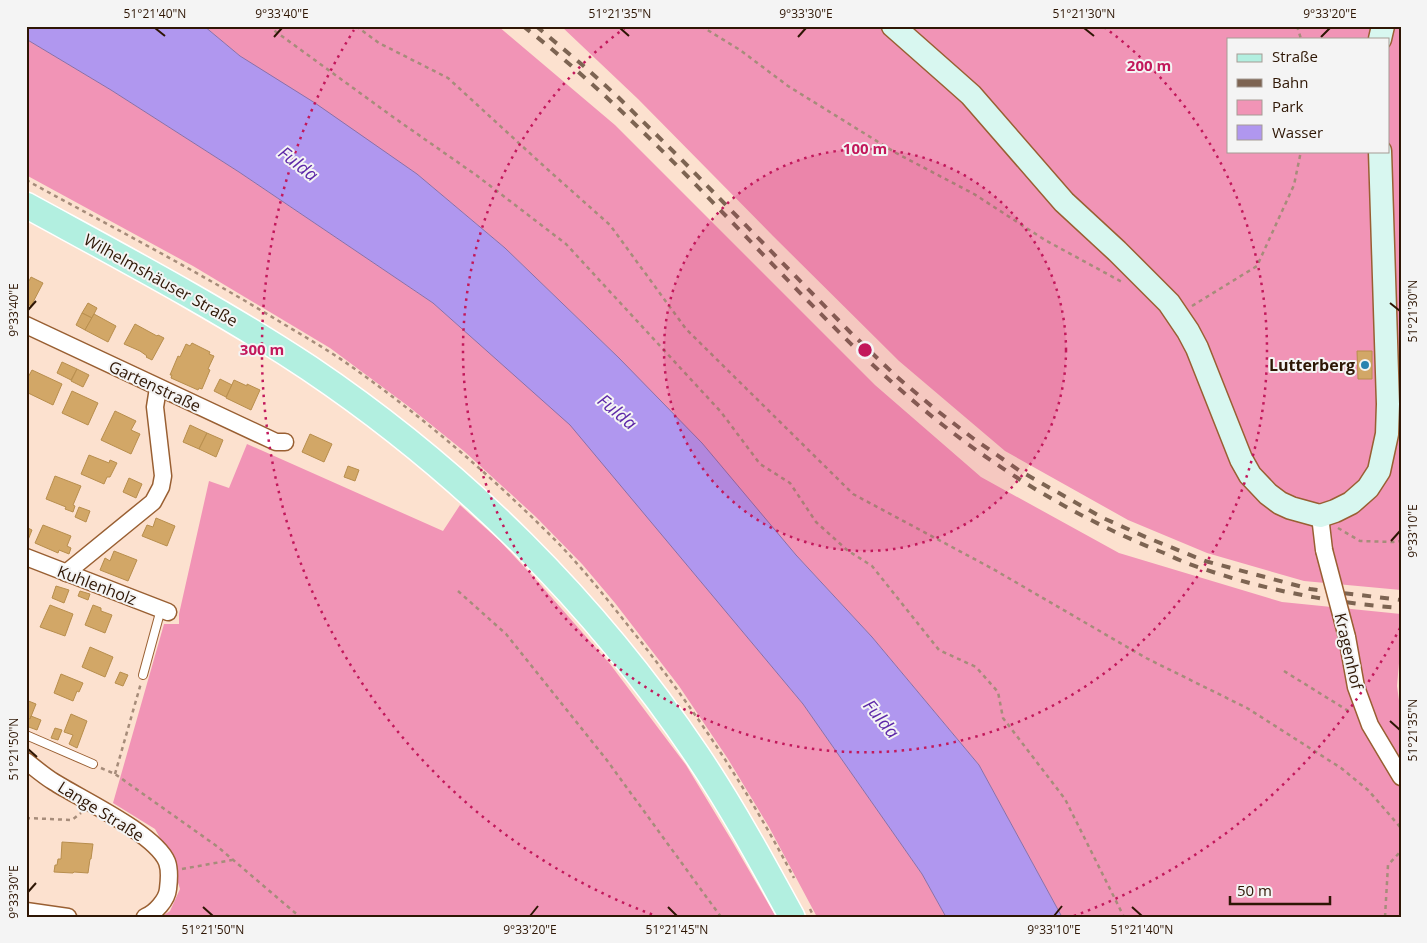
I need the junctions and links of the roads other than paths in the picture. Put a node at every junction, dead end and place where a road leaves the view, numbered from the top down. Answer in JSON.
{"nodes":[{"id":1,"x":893,"y":26,"type":"edge"},
{"id":2,"x":1380,"y":152,"type":"edge"},
{"id":3,"x":26,"y":205,"type":"edge"},
{"id":4,"x":26,"y":325,"type":"edge"},
{"id":5,"x":158,"y":388,"type":"junction"},
{"id":6,"x":285,"y":442,"type":"dead end"},
{"id":7,"x":1320,"y":518,"type":"junction"},
{"id":8,"x":26,"y":557,"type":"edge"},
{"id":9,"x":66,"y":573,"type":"junction"},
{"id":10,"x":165,"y":611,"type":"joint"},
{"id":11,"x":143,"y":675,"type":"road end"},
{"id":12,"x":26,"y":735,"type":"edge"},
{"id":13,"x":26,"y":761,"type":"edge"},
{"id":14,"x":93,"y":764,"type":"road end"},
{"id":15,"x":1401,"y":777,"type":"edge"},
{"id":16,"x":26,"y":911,"type":"edge"},
{"id":17,"x":68,"y":917,"type":"edge"},
{"id":18,"x":145,"y":917,"type":"edge"},
{"id":19,"x":792,"y":917,"type":"edge"}],
"edges":[{"from":1,"to":7,"type":"street"},
{"from":2,"to":7,"type":"street"},
{"from":3,"to":19,"type":"main road","name":"Wilhelmshäuser Straße"},
{"from":4,"to":5,"type":"street","name":"Gartenstraße"},
{"from":5,"to":6,"type":"street","name":"Gartenstraße"},
{"from":5,"to":9,"type":"street"},
{"from":7,"to":15,"type":"street","name":"Kragenhof","bridge":true},
{"from":8,"to":9,"type":"street","name":"Kuhlenholz"},
{"from":9,"to":10,"type":"street","name":"Kuhlenholz"},
{"from":10,"to":11,"type":"lane"},
{"from":12,"to":14,"type":"lane"},
{"from":13,"to":18,"type":"street","name":"Lange Straße"},
{"from":16,"to":17,"type":"street"}]}
